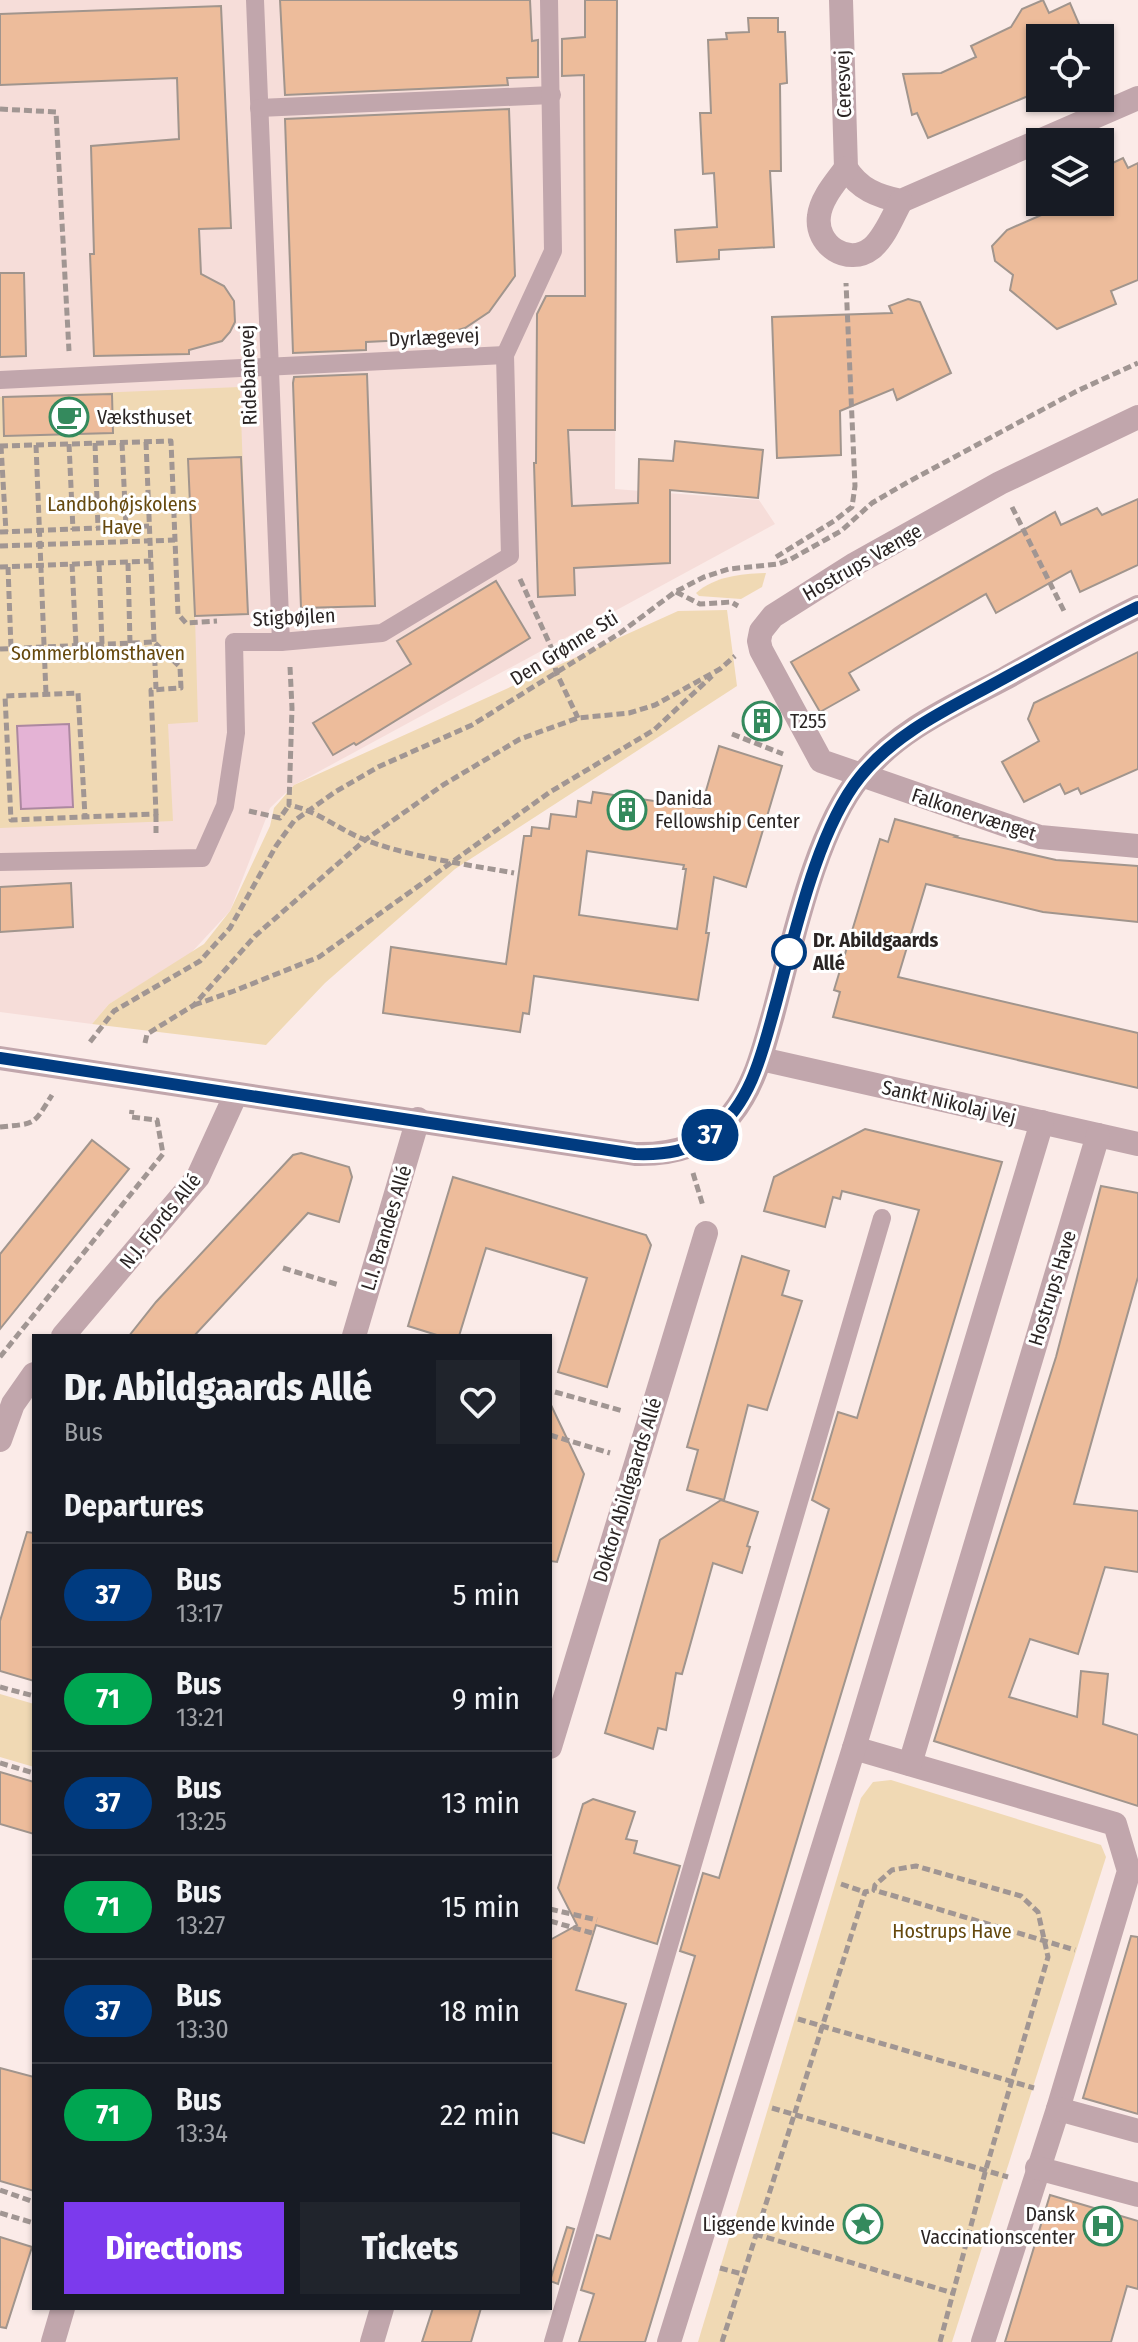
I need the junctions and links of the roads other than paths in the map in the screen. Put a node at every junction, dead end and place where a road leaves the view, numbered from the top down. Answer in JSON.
{"nodes":[{"id":1,"x":255,"y":0,"type":"edge"},
{"id":2,"x":549,"y":0,"type":"edge"},
{"id":3,"x":841,"y":0,"type":"edge"},
{"id":4,"x":552,"y":95,"type":"junction"},
{"id":5,"x":1138,"y":98,"type":"edge"},
{"id":6,"x":259,"y":108,"type":"junction"},
{"id":7,"x":846,"y":168,"type":"junction"},
{"id":8,"x":901,"y":201,"type":"junction"},
{"id":9,"x":505,"y":355,"type":"junction"},
{"id":10,"x":270,"y":367,"type":"junction"},
{"id":11,"x":0,"y":380,"type":"edge"},
{"id":12,"x":1138,"y":417,"type":"edge"},
{"id":13,"x":1138,"y":607,"type":"edge"},
{"id":14,"x":281,"y":642,"type":"junction"},
{"id":15,"x":860,"y":776,"type":"junction"},
{"id":16,"x":1138,"y":846,"type":"edge"},
{"id":17,"x":0,"y":862,"type":"edge"},
{"id":18,"x":0,"y":1058,"type":"edge"},
{"id":19,"x":761,"y":1059,"type":"junction"},
{"id":20,"x":236,"y":1094,"type":"junction"},
{"id":21,"x":418,"y":1119,"type":"junction"},
{"id":22,"x":1042,"y":1122,"type":"junction"},
{"id":23,"x":1098,"y":1135,"type":"junction"},
{"id":24,"x":1138,"y":1144,"type":"edge"},
{"id":25,"x":882,"y":1218,"type":"dead end"},
{"id":26,"x":706,"y":1233,"type":"road end"},
{"id":27,"x":65,"y":1334,"type":"edge"},
{"id":28,"x":355,"y":1334,"type":"edge"},
{"id":29,"x":32,"y":1377,"type":"edge"},
{"id":30,"x":0,"y":1440,"type":"edge"},
{"id":31,"x":552,"y":1740,"type":"edge"},
{"id":32,"x":854,"y":1748,"type":"junction"},
{"id":33,"x":910,"y":1764,"type":"junction"},
{"id":34,"x":1060,"y":2103,"type":"junction"},
{"id":35,"x":1138,"y":2131,"type":"edge"},
{"id":36,"x":1035,"y":2176,"type":"junction"},
{"id":37,"x":1138,"y":2195,"type":"edge"},
{"id":38,"x":62,"y":2310,"type":"edge"},
{"id":39,"x":381,"y":2310,"type":"edge"},
{"id":40,"x":53,"y":2342,"type":"edge"},
{"id":41,"x":372,"y":2342,"type":"edge"},
{"id":42,"x":553,"y":2342,"type":"edge"},
{"id":43,"x":669,"y":2342,"type":"edge"},
{"id":44,"x":983,"y":2342,"type":"edge"}],
"edges":[{"from":1,"to":6,"type":"lane","name":"Ridebanevej"},
{"from":2,"to":4,"type":"lane","name":"Dyrlægevej"},
{"from":3,"to":7,"type":"street","name":"Ceresvej"},
{"from":4,"to":6,"type":"lane"},
{"from":4,"to":9,"type":"lane","name":"Dyrlægevej"},
{"from":5,"to":8,"type":"street"},
{"from":6,"to":10,"type":"lane","name":"Ridebanevej"},
{"from":7,"to":8,"type":"street"},
{"from":7,"to":8,"type":"street"},
{"from":9,"to":10,"type":"lane","name":"Dyrlægevej"},
{"from":9,"to":14,"type":"lane","name":"Stigbøjlen"},
{"from":10,"to":11,"type":"lane","name":"Dyrlægevej"},
{"from":10,"to":14,"type":"lane","name":"Ridebanevej"},
{"from":12,"to":15,"type":"street","name":"Hostrups Vænge"},
{"from":13,"to":15,"type":"street"},
{"from":14,"to":17,"type":"lane","name":"Stigbøjlen"},
{"from":15,"to":16,"type":"street","name":"Falkonervænget"},
{"from":15,"to":19,"type":"street"},
{"from":18,"to":20,"type":"street"},
{"from":19,"to":21,"type":"street"},
{"from":19,"to":22,"type":"street","name":"Sankt Nikolaj Vej"},
{"from":20,"to":21,"type":"street"},
{"from":20,"to":27,"type":"street","name":"N.J. Fjords Allé"},
{"from":21,"to":28,"type":"street","name":"L.I. Brandes Allé"},
{"from":22,"to":23,"type":"street","name":"Sankt Nikolaj Vej"},
{"from":22,"to":32,"type":"street"},
{"from":23,"to":24,"type":"street","name":"Sankt Nikolaj Vej"},
{"from":23,"to":33,"type":"street","name":"Hostrups Have"},
{"from":25,"to":42,"type":"lane"},
{"from":26,"to":31,"type":"street","name":"Doktor Abildgaards Allé"},
{"from":29,"to":30,"type":"street"},
{"from":32,"to":33,"type":"street"},
{"from":32,"to":43,"type":"street"},
{"from":33,"to":34,"type":"street"},
{"from":34,"to":35,"type":"street"},
{"from":34,"to":36,"type":"street"},
{"from":36,"to":37,"type":"street"},
{"from":36,"to":44,"type":"street"},
{"from":38,"to":40,"type":"street"},
{"from":39,"to":41,"type":"street"}]}
